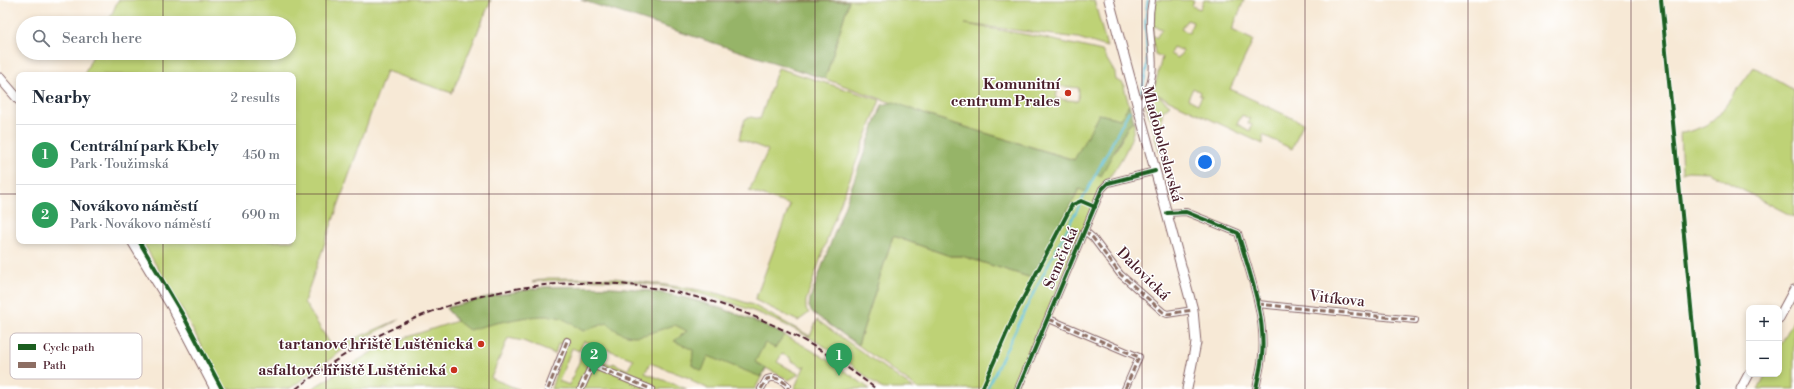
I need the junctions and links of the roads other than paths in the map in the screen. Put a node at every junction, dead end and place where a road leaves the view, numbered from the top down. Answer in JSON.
{"nodes":[{"id":1,"x":1109,"y":0,"type":"edge"},
{"id":2,"x":1152,"y":0,"type":"edge"},
{"id":3,"x":0,"y":78,"type":"edge"},
{"id":4,"x":16,"y":97,"type":"edge"},
{"id":5,"x":1138,"y":108,"type":"junction"},
{"id":6,"x":1155,"y":171,"type":"junction"},
{"id":7,"x":1167,"y":212,"type":"junction"},
{"id":8,"x":1085,"y":231,"type":"junction"},
{"id":9,"x":134,"y":244,"type":"edge"},
{"id":10,"x":1794,"y":290,"type":"edge"},
{"id":11,"x":1258,"y":304,"type":"junction"},
{"id":12,"x":1193,"y":310,"type":"junction"},
{"id":13,"x":1782,"y":312,"type":"edge"},
{"id":14,"x":1049,"y":318,"type":"junction"},
{"id":15,"x":1415,"y":320,"type":"dead end"},
{"id":16,"x":567,"y":342,"type":"dead end"},
{"id":17,"x":1747,"y":377,"type":"edge"},
{"id":18,"x":637,"y":386,"type":"edge"},
{"id":19,"x":215,"y":389,"type":"edge"},
{"id":20,"x":548,"y":389,"type":"edge"},
{"id":21,"x":581,"y":389,"type":"edge"},
{"id":22,"x":651,"y":389,"type":"edge"},
{"id":23,"x":761,"y":389,"type":"edge"},
{"id":24,"x":788,"y":389,"type":"edge"},
{"id":25,"x":1018,"y":389,"type":"edge"},
{"id":26,"x":1125,"y":389,"type":"edge"},
{"id":27,"x":1187,"y":389,"type":"edge"},
{"id":28,"x":1256,"y":389,"type":"edge"},
{"id":29,"x":1741,"y":389,"type":"edge"}],
"edges":[{"from":1,"to":5,"type":"main road","name":"Mladoboleslavská"},
{"from":2,"to":5,"type":"street"},
{"from":3,"to":4,"type":"main road"},
{"from":5,"to":6,"type":"main road","name":"Mladoboleslavská"},
{"from":6,"to":7,"type":"main road","name":"Mladoboleslavská"},
{"from":6,"to":8,"type":"street","name":"Semčická"},
{"from":7,"to":11,"type":"street"},
{"from":7,"to":12,"type":"main road","name":"Mladoboleslavská"},
{"from":8,"to":12,"type":"street","name":"Dalovická"},
{"from":8,"to":14,"type":"street","name":"Semčická"},
{"from":9,"to":19,"type":"main road"},
{"from":10,"to":13,"type":"main road"},
{"from":11,"to":15,"type":"street","name":"Vitíkova"},
{"from":11,"to":28,"type":"street"},
{"from":12,"to":27,"type":"main road","name":"Mladoboleslavská"},
{"from":14,"to":25,"type":"street","name":"Semčická"},
{"from":14,"to":26,"type":"street"},
{"from":16,"to":20,"type":"street"},
{"from":17,"to":29,"type":"main road"},
{"from":18,"to":21,"type":"street"},
{"from":18,"to":22,"type":"street"},
{"from":23,"to":24,"type":"street"}]}
